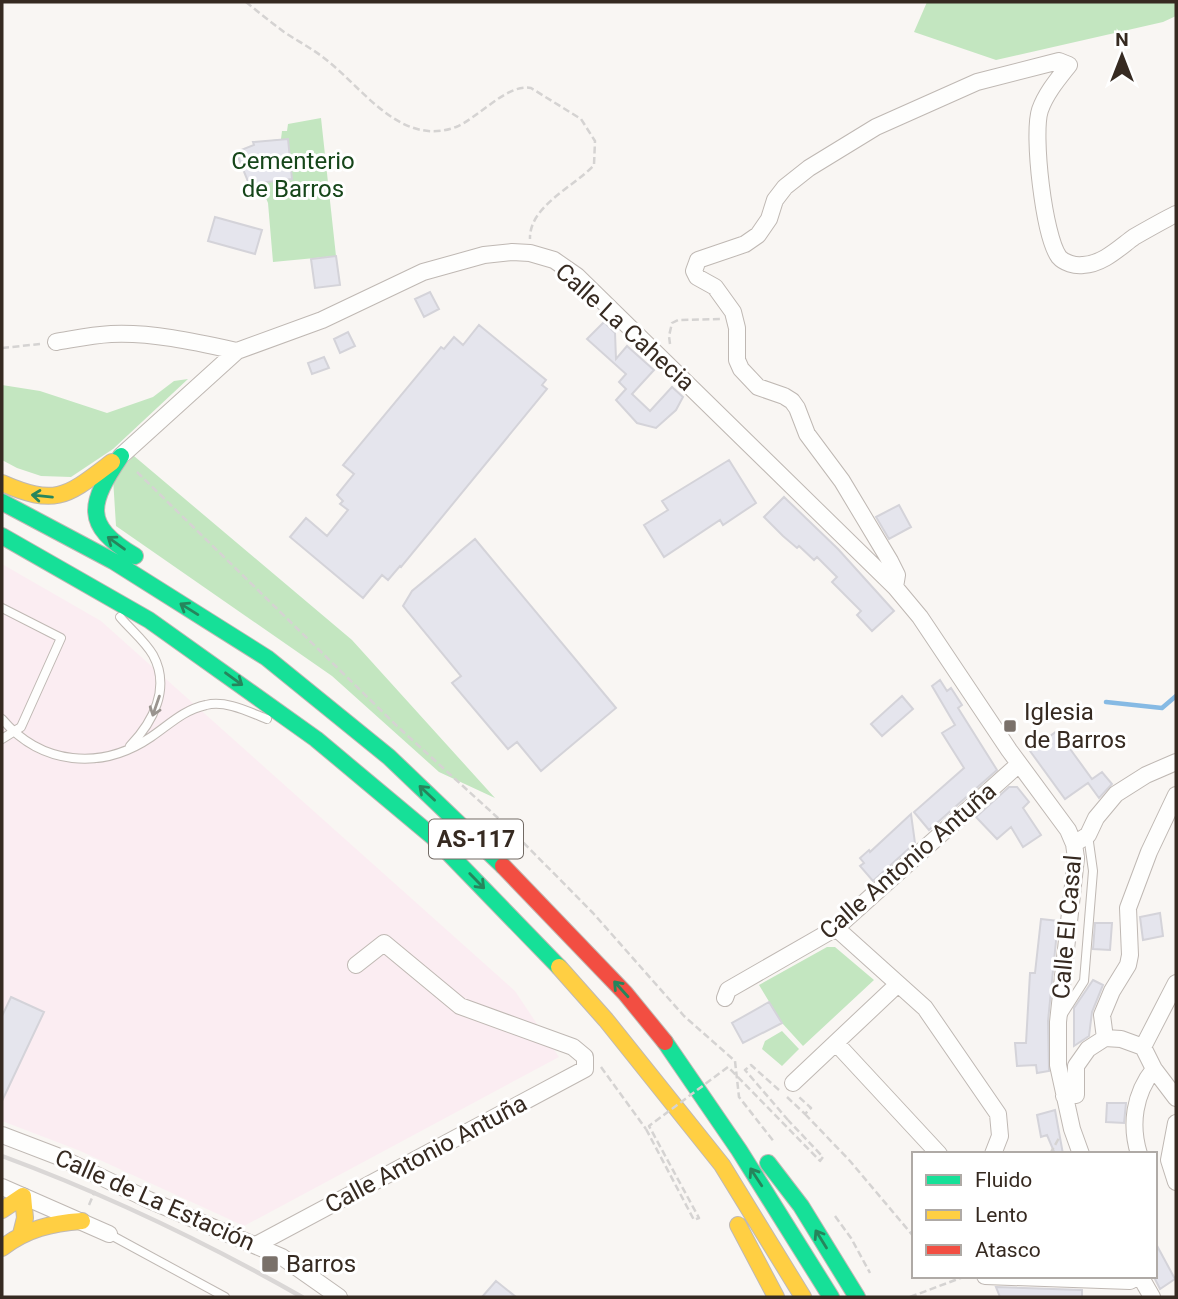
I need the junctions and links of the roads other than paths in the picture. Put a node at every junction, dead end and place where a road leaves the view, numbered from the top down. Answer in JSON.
{"nodes":[{"id":1,"x":1176,"y":214,"type":"edge"},
{"id":2,"x":56,"y":342,"type":"road end"},
{"id":3,"x":237,"y":351,"type":"junction"},
{"id":4,"x":121,"y":456,"type":"junction"},
{"id":5,"x":2,"y":483,"type":"edge"},
{"id":6,"x":2,"y":502,"type":"edge"},
{"id":7,"x":2,"y":537,"type":"edge"},
{"id":8,"x":144,"y":562,"type":"dead end"},
{"id":9,"x":180,"y":584,"type":"dead end"},
{"id":10,"x":895,"y":587,"type":"junction"},
{"id":11,"x":95,"y":588,"type":"junction"},
{"id":12,"x":2,"y":608,"type":"edge"},
{"id":13,"x":267,"y":658,"type":"junction"},
{"id":14,"x":2,"y":719,"type":"edge"},
{"id":15,"x":13,"y":732,"type":"junction"},
{"id":16,"x":2,"y":739,"type":"edge"},
{"id":17,"x":316,"y":739,"type":"junction"},
{"id":18,"x":126,"y":749,"type":"junction"},
{"id":19,"x":1176,"y":762,"type":"edge"},
{"id":20,"x":1019,"y":764,"type":"junction"},
{"id":21,"x":1176,"y":795,"type":"edge"},
{"id":22,"x":1081,"y":840,"type":"junction"},
{"id":23,"x":836,"y":928,"type":"junction"},
{"id":24,"x":356,"y":965,"type":"dead end"},
{"id":25,"x":1176,"y":983,"type":"edge"},
{"id":26,"x":898,"y":984,"type":"junction"},
{"id":27,"x":725,"y":998,"type":"dead end"},
{"id":28,"x":1105,"y":1038,"type":"junction"},
{"id":29,"x":665,"y":1042,"type":"junction"},
{"id":30,"x":836,"y":1043,"type":"junction"},
{"id":31,"x":1143,"y":1047,"type":"junction"},
{"id":32,"x":1154,"y":1069,"type":"junction"},
{"id":33,"x":648,"y":1072,"type":"junction"},
{"id":34,"x":794,"y":1089,"type":"road end"},
{"id":35,"x":1064,"y":1096,"type":"junction"},
{"id":36,"x":1176,"y":1098,"type":"edge"},
{"id":37,"x":1176,"y":1123,"type":"edge"},
{"id":38,"x":2,"y":1135,"type":"edge"},
{"id":39,"x":937,"y":1152,"type":"edge"},
{"id":40,"x":994,"y":1152,"type":"edge"},
{"id":41,"x":1080,"y":1152,"type":"edge"},
{"id":42,"x":1138,"y":1152,"type":"edge"},
{"id":43,"x":1162,"y":1164,"type":"edge"},
{"id":44,"x":1176,"y":1182,"type":"edge"},
{"id":45,"x":2,"y":1187,"type":"edge"},
{"id":46,"x":23,"y":1196,"type":"junction"},
{"id":47,"x":2,"y":1210,"type":"edge"},
{"id":48,"x":82,"y":1221,"type":"junction"},
{"id":49,"x":22,"y":1234,"type":"junction"},
{"id":50,"x":109,"y":1234,"type":"joint"},
{"id":51,"x":256,"y":1245,"type":"junction"},
{"id":52,"x":2,"y":1248,"type":"edge"},
{"id":53,"x":1043,"y":1278,"type":"edge"},
{"id":54,"x":1135,"y":1278,"type":"edge"},
{"id":55,"x":1140,"y":1278,"type":"edge"},
{"id":56,"x":225,"y":1297,"type":"edge"},
{"id":57,"x":339,"y":1297,"type":"edge"},
{"id":58,"x":776,"y":1297,"type":"edge"},
{"id":59,"x":803,"y":1297,"type":"edge"},
{"id":60,"x":831,"y":1297,"type":"edge"},
{"id":61,"x":857,"y":1297,"type":"edge"},
{"id":62,"x":1152,"y":1297,"type":"edge"}],
"edges":[{"from":1,"to":10,"type":"street"},
{"from":2,"to":3,"type":"street"},
{"from":3,"to":4,"type":"street","name":"Calle La Cahecia"},
{"from":3,"to":10,"type":"street","name":"Calle La Cahecia"},
{"from":4,"to":5,"type":"main road","one_way":true},
{"from":8,"to":4,"type":"main road","one_way":true},
{"from":13,"to":6,"type":"main road","number":"AS-117","one_way":true},
{"from":7,"to":11,"type":"main road","number":"AS-117"},
{"from":9,"to":13,"type":"main road"},
{"from":10,"to":20,"type":"street","name":"Calle La Cahecia"},
{"from":11,"to":17,"type":"main road","number":"AS-117","one_way":true},
{"from":11,"to":18,"type":"lane","one_way":true},
{"from":12,"to":15,"type":"lane"},
{"from":29,"to":13,"type":"main road","number":"AS-117","one_way":true},
{"from":14,"to":15,"type":"lane"},
{"from":15,"to":16,"type":"lane"},
{"from":15,"to":18,"type":"lane"},
{"from":17,"to":18,"type":"lane"},
{"from":17,"to":33,"type":"main road","number":"AS-117","one_way":true},
{"from":19,"to":22,"type":"street"},
{"from":20,"to":22,"type":"street","name":"Calle El Casal"},
{"from":20,"to":23,"type":"street","name":"Calle Antonio Antuña"},
{"from":21,"to":28,"type":"street"},
{"from":22,"to":35,"type":"street","name":"Calle El Casal"},
{"from":23,"to":26,"type":"street"},
{"from":23,"to":27,"type":"street","name":"Calle Antonio Antuña"},
{"from":24,"to":51,"type":"street","name":"Calle Antonio Antuña"},
{"from":25,"to":31,"type":"street"},
{"from":26,"to":30,"type":"street"},
{"from":26,"to":40,"type":"street"},
{"from":28,"to":31,"type":"street"},
{"from":28,"to":35,"type":"street"},
{"from":60,"to":29,"type":"main road","number":"AS-117","one_way":true},
{"from":61,"to":29,"type":"main road","one_way":true},
{"from":30,"to":34,"type":"street"},
{"from":30,"to":39,"type":"street"},
{"from":31,"to":32,"type":"street"},
{"from":32,"to":36,"type":"street"},
{"from":32,"to":42,"type":"street"},
{"from":33,"to":58,"type":"main road"},
{"from":33,"to":59,"type":"main road","number":"AS-117"},
{"from":35,"to":41,"type":"street","name":"Calle El Casal"},
{"from":37,"to":43,"type":"street"},
{"from":38,"to":51,"type":"street","name":"Calle de La Estación"},
{"from":43,"to":44,"type":"street"},
{"from":45,"to":46,"type":"street"},
{"from":46,"to":47,"type":"main road"},
{"from":46,"to":48,"type":"street"},
{"from":46,"to":49,"type":"main road"},
{"from":48,"to":49,"type":"main road"},
{"from":48,"to":50,"type":"street"},
{"from":49,"to":52,"type":"main road"},
{"from":50,"to":56,"type":"lane"},
{"from":51,"to":57,"type":"street","name":"Calle de La Estación"},
{"from":53,"to":54,"type":"street"},
{"from":55,"to":62,"type":"street"}]}
